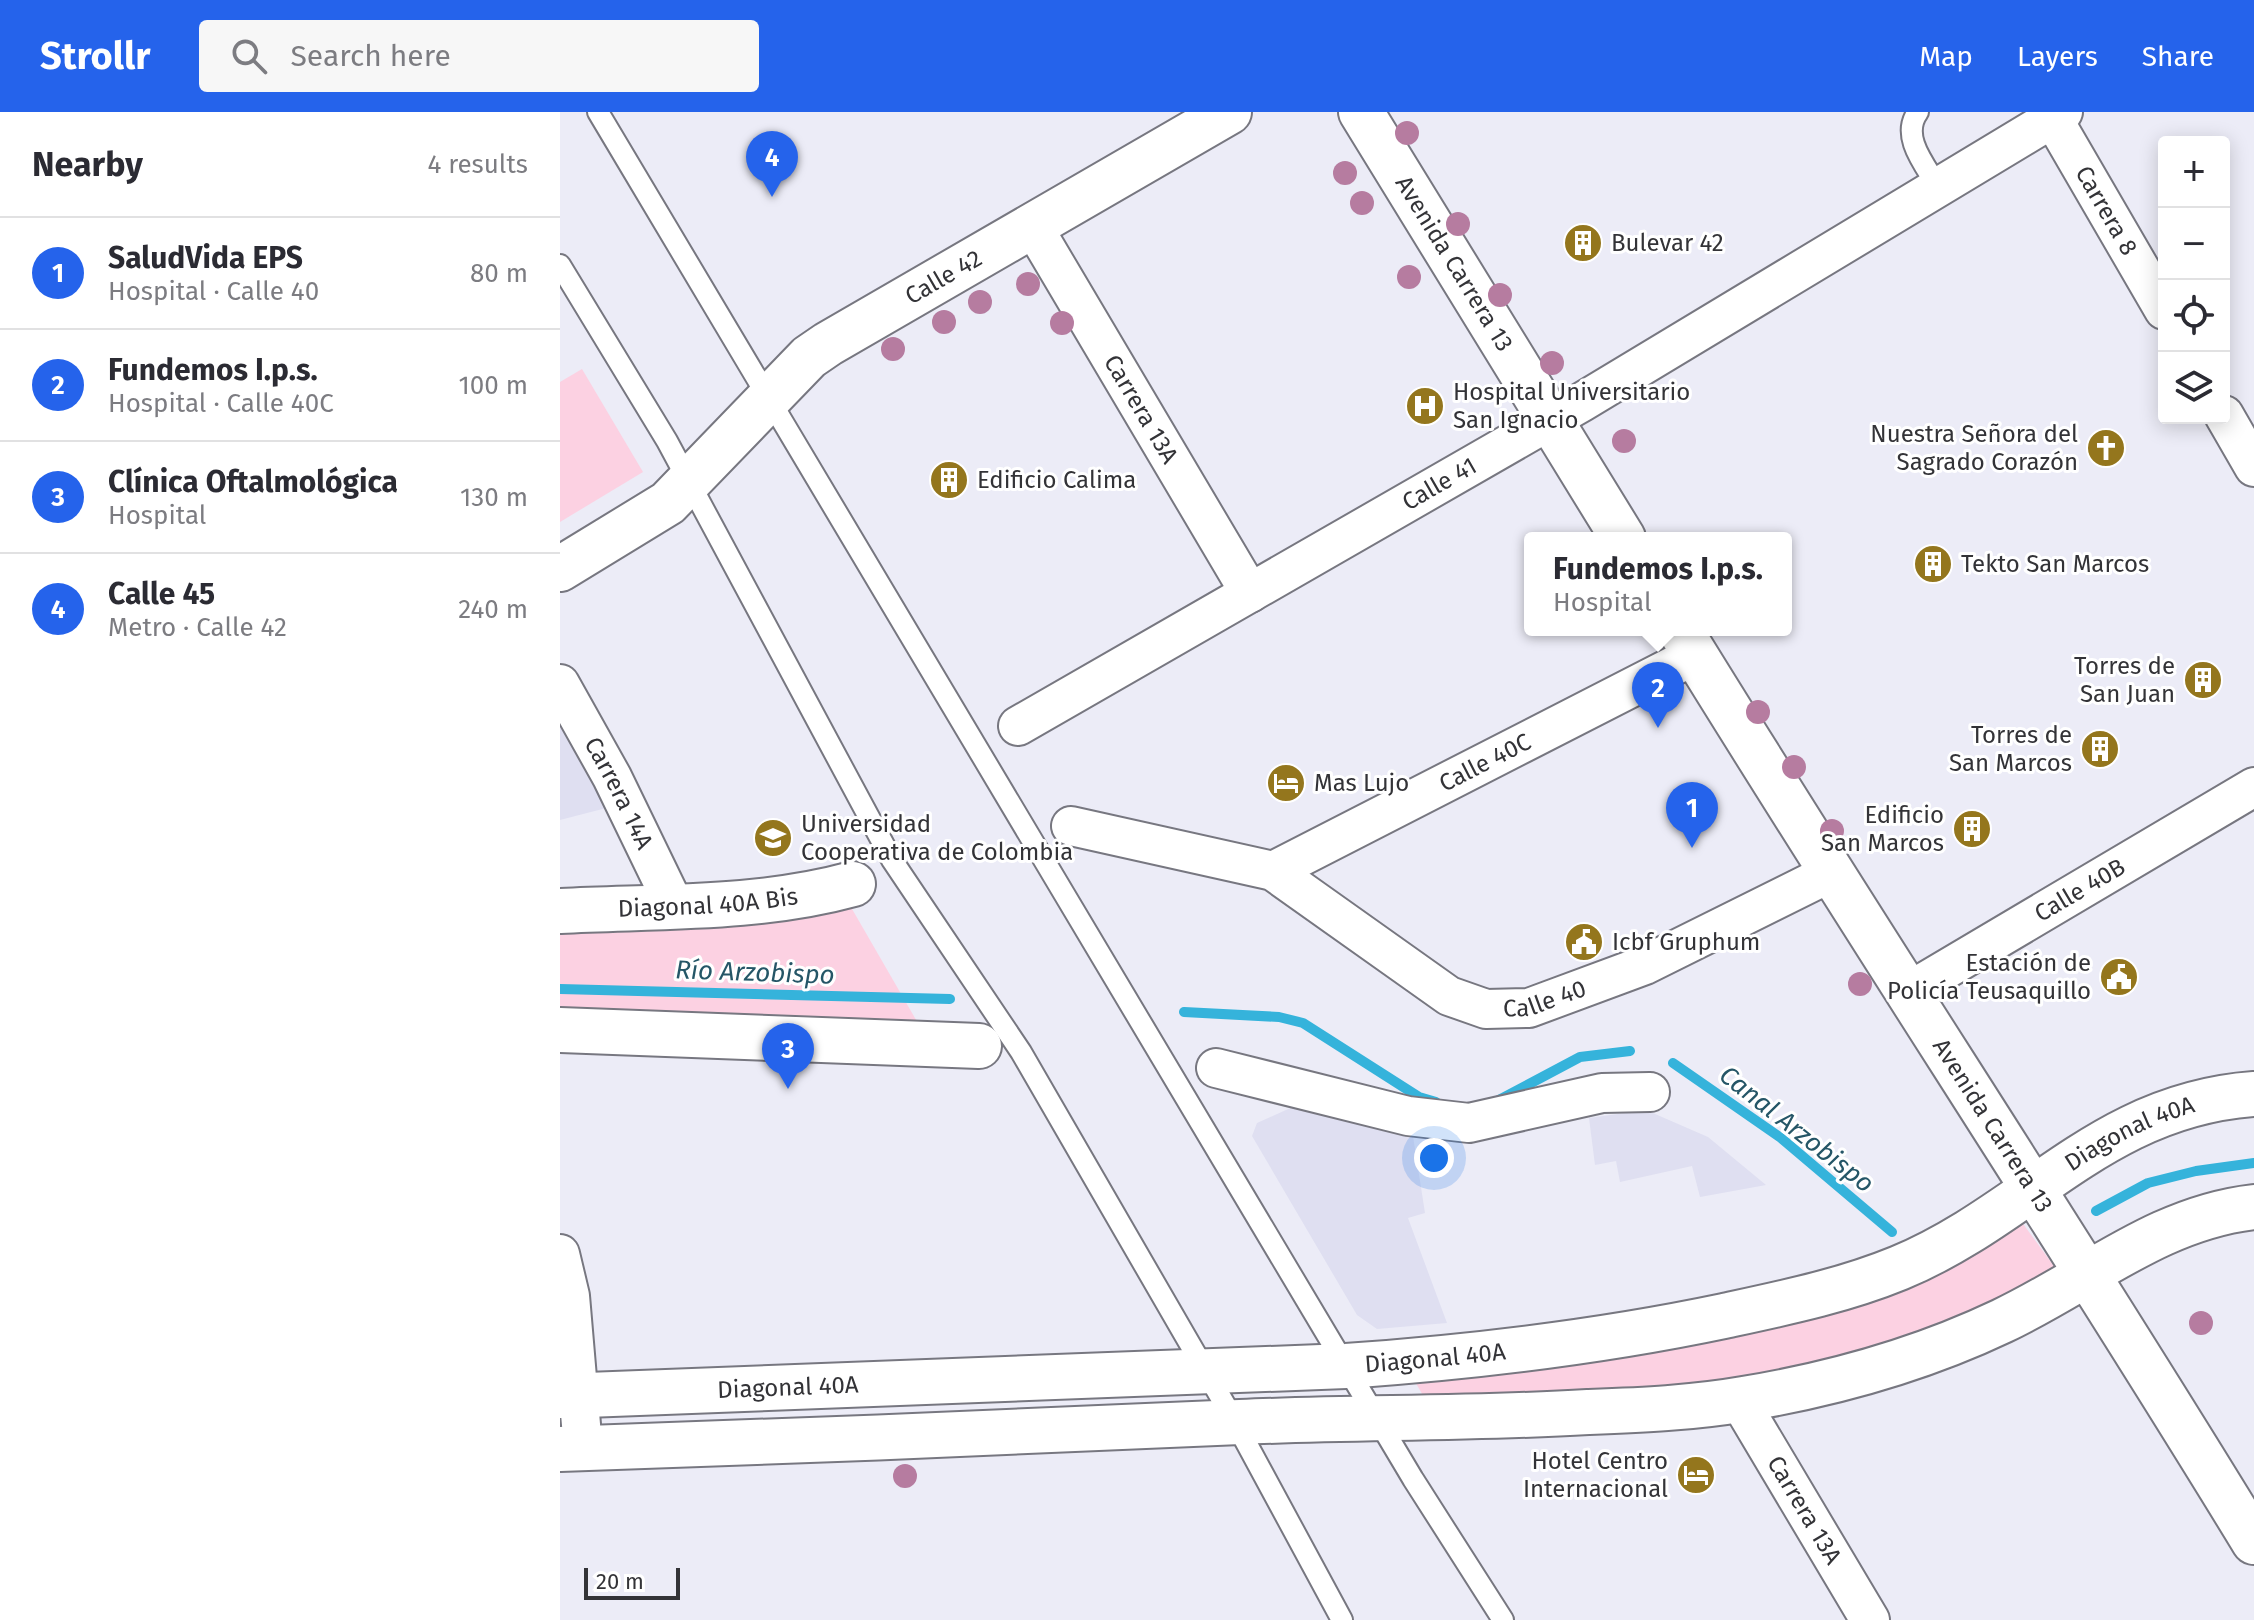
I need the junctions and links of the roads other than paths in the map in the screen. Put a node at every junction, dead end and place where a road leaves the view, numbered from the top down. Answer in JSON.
{"nodes":[{"id":1,"x":598,"y":112,"type":"edge"},
{"id":2,"x":1229,"y":112,"type":"edge"},
{"id":3,"x":1361,"y":112,"type":"edge"},
{"id":4,"x":1918,"y":112,"type":"edge"},
{"id":5,"x":2055,"y":114,"type":"edge"},
{"id":6,"x":1938,"y":187,"type":"junction"},
{"id":7,"x":1032,"y":225,"type":"junction"},
{"id":8,"x":560,"y":265,"type":"edge"},
{"id":9,"x":2158,"y":299,"type":"edge"},
{"id":10,"x":770,"y":400,"type":"junction"},
{"id":11,"x":1551,"y":420,"type":"junction"},
{"id":12,"x":2229,"y":424,"type":"edge"},
{"id":13,"x":2254,"y":467,"type":"edge"},
{"id":14,"x":690,"y":483,"type":"junction"},
{"id":15,"x":1619,"y":532,"type":"edge"},
{"id":16,"x":560,"y":569,"type":"edge"},
{"id":17,"x":1250,"y":593,"type":"junction"},
{"id":18,"x":1688,"y":642,"type":"edge"},
{"id":19,"x":560,"y":684,"type":"edge"},
{"id":20,"x":1018,"y":726,"type":"dead end"},
{"id":21,"x":2254,"y":787,"type":"edge"},
{"id":22,"x":1071,"y":826,"type":"dead end"},
{"id":23,"x":1273,"y":871,"type":"junction"},
{"id":24,"x":1830,"y":873,"type":"junction"},
{"id":25,"x":853,"y":884,"type":"dead end"},
{"id":26,"x":674,"y":905,"type":"junction"},
{"id":27,"x":560,"y":911,"type":"edge"},
{"id":28,"x":1906,"y":993,"type":"junction"},
{"id":29,"x":560,"y":1030,"type":"edge"},
{"id":30,"x":979,"y":1046,"type":"dead end"},
{"id":31,"x":1216,"y":1068,"type":"dead end"},
{"id":32,"x":1650,"y":1092,"type":"dead end"},
{"id":33,"x":2254,"y":1094,"type":"edge"},
{"id":34,"x":2032,"y":1188,"type":"junction"},
{"id":35,"x":2254,"y":1207,"type":"edge"},
{"id":36,"x":560,"y":1254,"type":"edge"},
{"id":37,"x":2087,"y":1273,"type":"junction"},
{"id":38,"x":1346,"y":1366,"type":"junction"},
{"id":39,"x":1205,"y":1372,"type":"junction"},
{"id":40,"x":570,"y":1396,"type":"edge"},
{"id":41,"x":1739,"y":1400,"type":"junction"},
{"id":42,"x":1377,"y":1419,"type":"junction"},
{"id":43,"x":1235,"y":1422,"type":"junction"},
{"id":44,"x":572,"y":1449,"type":"edge"},
{"id":45,"x":2254,"y":1542,"type":"edge"},
{"id":46,"x":1342,"y":1620,"type":"edge"},
{"id":47,"x":1503,"y":1620,"type":"edge"},
{"id":48,"x":1870,"y":1620,"type":"edge"}],
"edges":[{"from":1,"to":10,"type":"lane"},
{"from":2,"to":7,"type":"street","name":"Calle 42"},
{"from":3,"to":11,"type":"street","name":"Avenida Carrera 13"},
{"from":4,"to":6,"type":"lane"},
{"from":5,"to":6,"type":"street","name":"Calle 41"},
{"from":5,"to":9,"type":"street","name":"Carrera 8"},
{"from":6,"to":11,"type":"street","name":"Calle 41"},
{"from":7,"to":10,"type":"street","name":"Calle 42"},
{"from":7,"to":17,"type":"street","name":"Carrera 13A"},
{"from":8,"to":14,"type":"lane"},
{"from":10,"to":14,"type":"street","name":"Calle 42"},
{"from":10,"to":38,"type":"lane"},
{"from":11,"to":15,"type":"street","name":"Avenida Carrera 13"},
{"from":11,"to":17,"type":"street","name":"Calle 41"},
{"from":12,"to":13,"type":"street"},
{"from":14,"to":16,"type":"street","name":"Calle 42"},
{"from":14,"to":39,"type":"lane"},
{"from":17,"to":20,"type":"street","name":"Calle 41"},
{"from":18,"to":23,"type":"street","name":"Calle 40C"},
{"from":18,"to":24,"type":"street","name":"Avenida Carrera 13"},
{"from":19,"to":26,"type":"street","name":"Carrera 14A"},
{"from":21,"to":28,"type":"street","name":"Calle 40B"},
{"from":22,"to":23,"type":"street"},
{"from":23,"to":24,"type":"street","name":"Calle 40"},
{"from":24,"to":28,"type":"street","name":"Avenida Carrera 13"},
{"from":25,"to":26,"type":"street","name":"Diagonal 40A Bis"},
{"from":26,"to":27,"type":"street","name":"Diagonal 40A Bis"},
{"from":28,"to":34,"type":"street","name":"Avenida Carrera 13"},
{"from":29,"to":30,"type":"street"},
{"from":31,"to":32,"type":"street"},
{"from":33,"to":34,"type":"street","name":"Diagonal 40A"},
{"from":34,"to":37,"type":"street","name":"Avenida Carrera 13"},
{"from":34,"to":38,"type":"street","name":"Diagonal 40A"},
{"from":35,"to":37,"type":"street"},
{"from":36,"to":40,"type":"street"},
{"from":37,"to":41,"type":"street"},
{"from":37,"to":45,"type":"street","name":"Avenida Carrera 13"},
{"from":38,"to":39,"type":"street","name":"Diagonal 40A"},
{"from":38,"to":42,"type":"lane"},
{"from":39,"to":40,"type":"street","name":"Diagonal 40A"},
{"from":39,"to":43,"type":"lane"},
{"from":40,"to":44,"type":"street"},
{"from":41,"to":42,"type":"street"},
{"from":41,"to":48,"type":"street","name":"Carrera 13A"},
{"from":42,"to":43,"type":"street"},
{"from":42,"to":47,"type":"lane"},
{"from":43,"to":44,"type":"street"},
{"from":43,"to":46,"type":"lane"}]}
